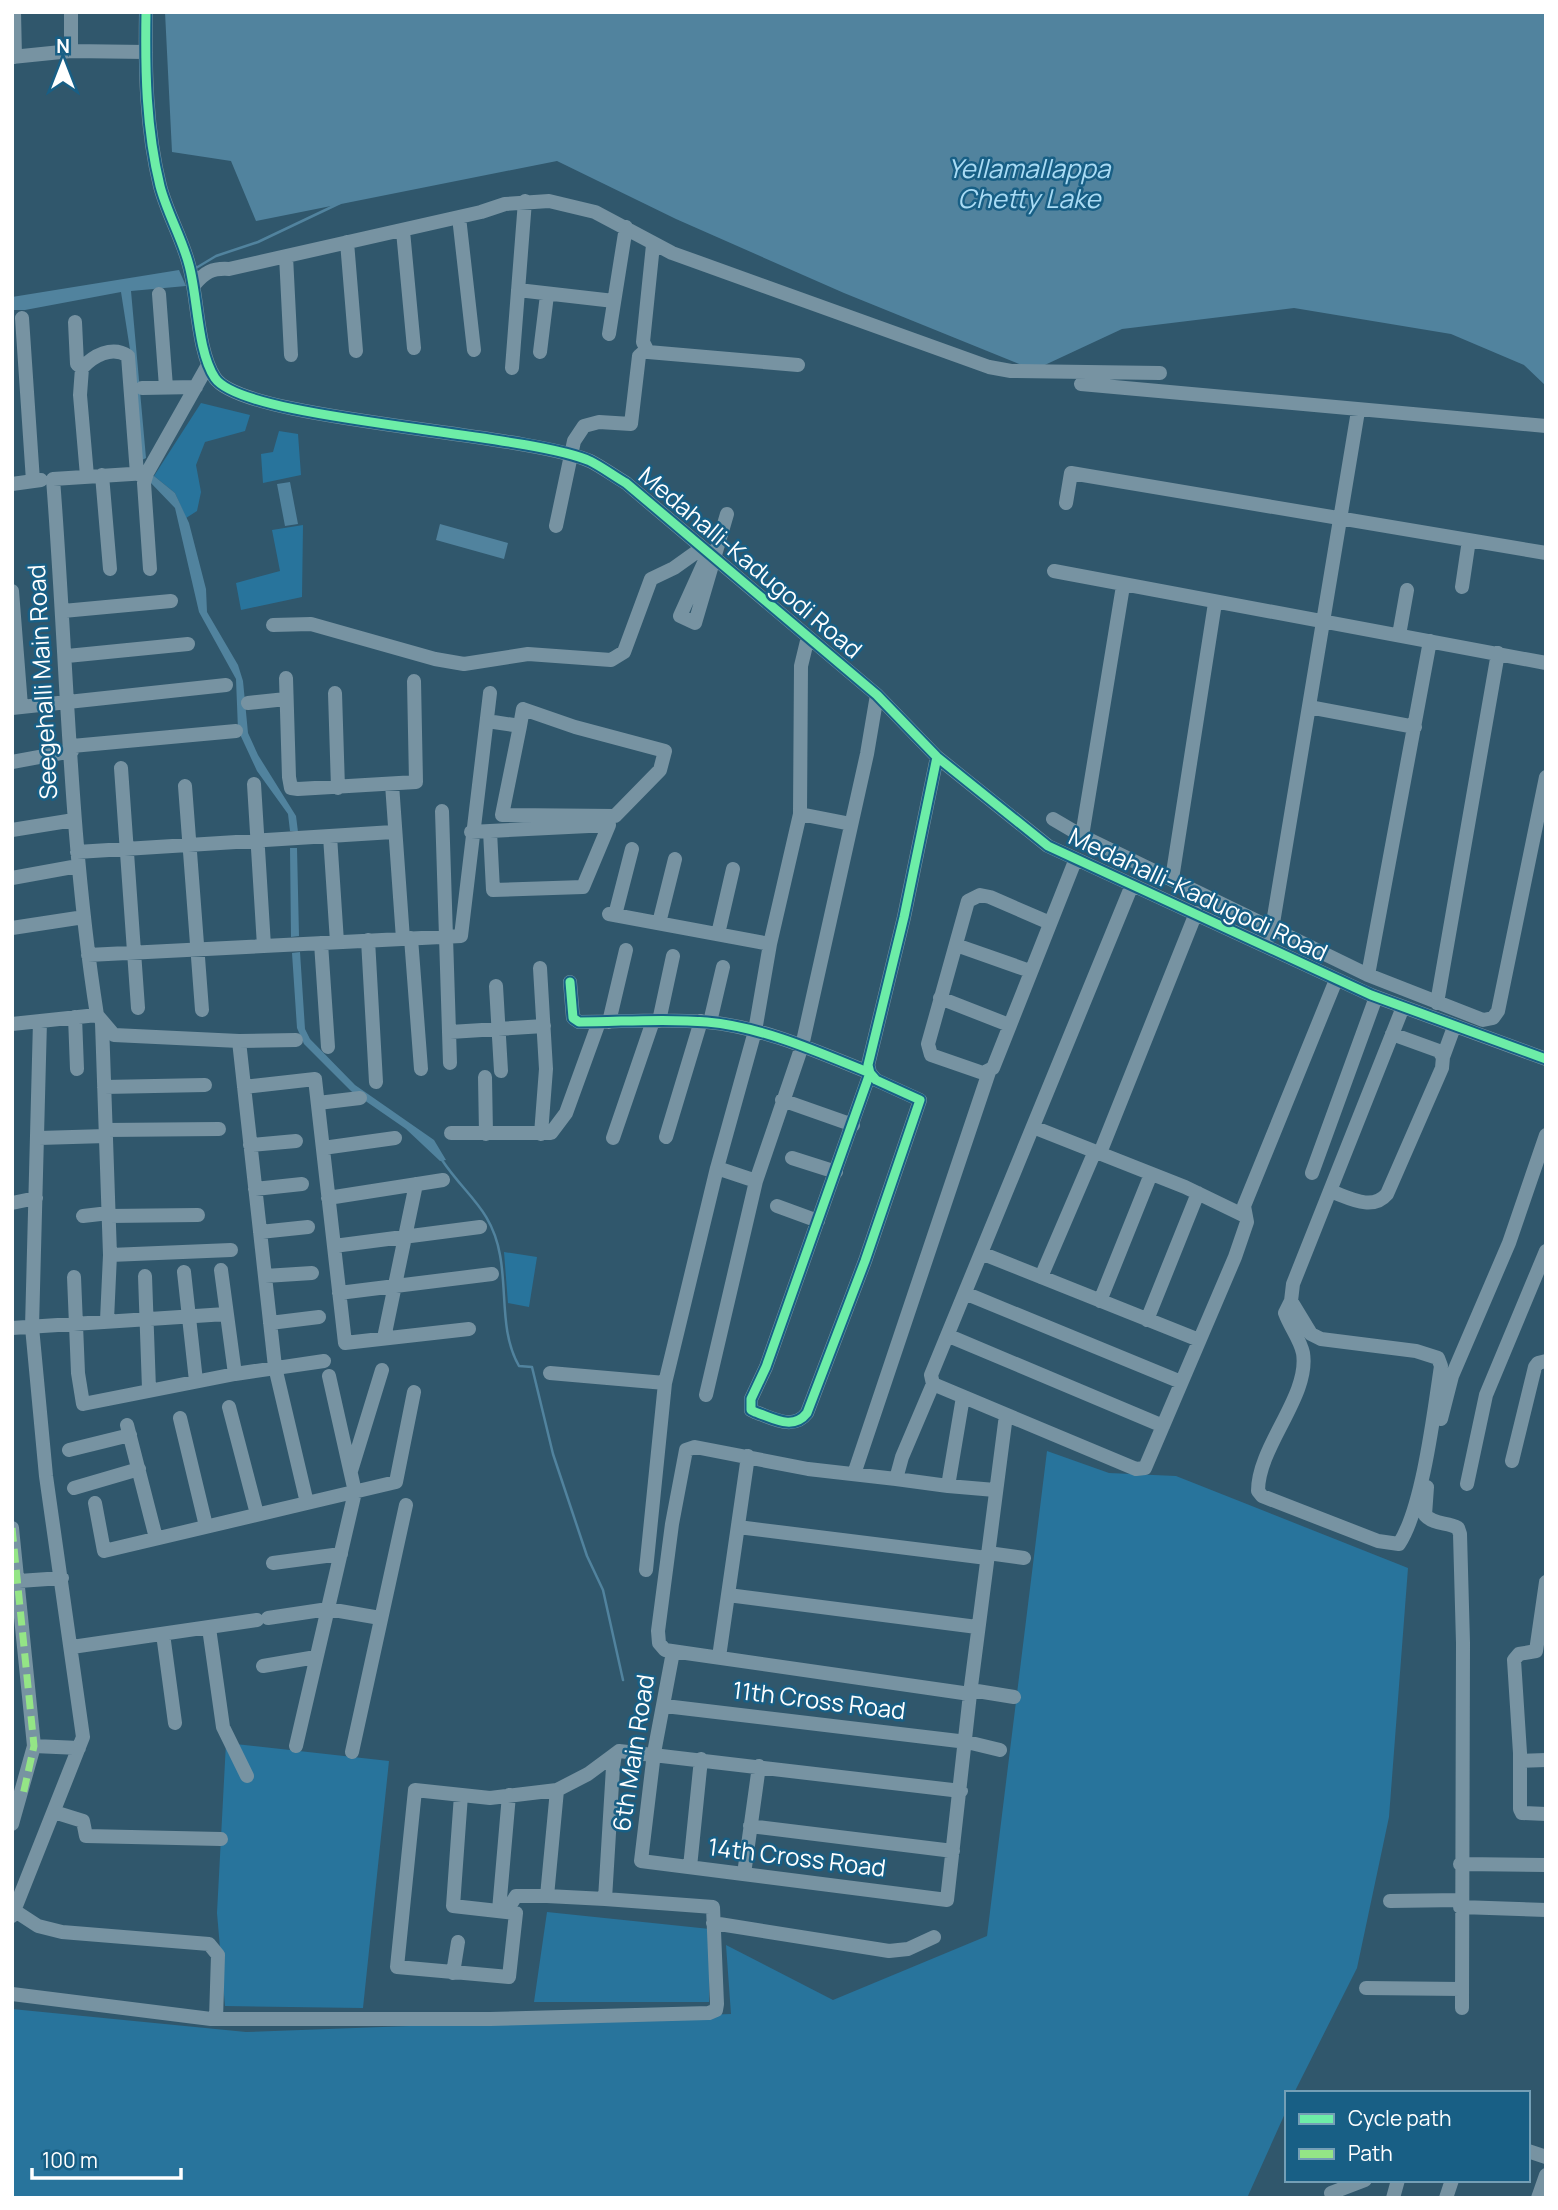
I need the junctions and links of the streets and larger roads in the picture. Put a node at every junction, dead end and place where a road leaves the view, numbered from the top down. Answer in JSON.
{"nodes":[{"id":1,"x":14,"y":12,"type":"edge"},
{"id":2,"x":71,"y":12,"type":"edge"},
{"id":3,"x":146,"y":12,"type":"edge"},
{"id":4,"x":71,"y":51,"type":"junction"},
{"id":5,"x":146,"y":52,"type":"junction"},
{"id":6,"x":14,"y":57,"type":"edge"},
{"id":7,"x":525,"y":201,"type":"junction"},
{"id":8,"x":459,"y":217,"type":"junction"},
{"id":9,"x":625,"y":228,"type":"junction"},
{"id":10,"x":403,"y":231,"type":"junction"},
{"id":11,"x":347,"y":242,"type":"junction"},
{"id":12,"x":653,"y":245,"type":"junction"},
{"id":13,"x":286,"y":256,"type":"junction"},
{"id":14,"x":194,"y":282,"type":"junction"},
{"id":15,"x":518,"y":290,"type":"junction"},
{"id":16,"x":159,"y":294,"type":"dead end"},
{"id":17,"x":547,"y":295,"type":"junction"},
{"id":18,"x":614,"y":302,"type":"junction"},
{"id":19,"x":22,"y":318,"type":"dead end"},
{"id":20,"x":75,"y":322,"type":"dead end"},
{"id":21,"x":609,"y":334,"type":"dead end"},
{"id":22,"x":414,"y":348,"type":"dead end"},
{"id":23,"x":474,"y":350,"type":"dead end"},
{"id":24,"x":646,"y":350,"type":"junction"},
{"id":25,"x":356,"y":351,"type":"dead end"},
{"id":26,"x":540,"y":352,"type":"dead end"},
{"id":27,"x":291,"y":355,"type":"dead end"},
{"id":28,"x":208,"y":365,"type":"junction"},
{"id":29,"x":798,"y":365,"type":"dead end"},
{"id":30,"x":82,"y":368,"type":"junction"},
{"id":31,"x":512,"y":368,"type":"dead end"},
{"id":32,"x":1160,"y":373,"type":"dead end"},
{"id":33,"x":1081,"y":384,"type":"dead end"},
{"id":34,"x":166,"y":387,"type":"junction"},
{"id":35,"x":196,"y":387,"type":"junction"},
{"id":36,"x":142,"y":388,"type":"dead end"},
{"id":37,"x":1358,"y":411,"type":"junction"},
{"id":38,"x":1546,"y":426,"type":"edge"},
{"id":39,"x":570,"y":457,"type":"junction"},
{"id":40,"x":142,"y":474,"type":"junction"},
{"id":41,"x":95,"y":476,"type":"junction"},
{"id":42,"x":53,"y":479,"type":"junction"},
{"id":43,"x":33,"y":481,"type":"junction"},
{"id":44,"x":12,"y":484,"type":"edge"},
{"id":45,"x":1066,"y":503,"type":"dead end"},
{"id":46,"x":727,"y":514,"type":"dead end"},
{"id":47,"x":1339,"y":519,"type":"junction"},
{"id":48,"x":556,"y":526,"type":"dead end"},
{"id":49,"x":1469,"y":540,"type":"junction"},
{"id":50,"x":1546,"y":553,"type":"edge"},
{"id":51,"x":708,"y":554,"type":"junction"},
{"id":52,"x":110,"y":569,"type":"dead end"},
{"id":53,"x":150,"y":569,"type":"dead end"},
{"id":54,"x":1054,"y":571,"type":"dead end"},
{"id":55,"x":1124,"y":586,"type":"junction"},
{"id":56,"x":1461,"y":587,"type":"dead end"},
{"id":57,"x":1407,"y":590,"type":"dead end"},
{"id":58,"x":12,"y":591,"type":"edge"},
{"id":59,"x":171,"y":601,"type":"dead end"},
{"id":60,"x":1215,"y":603,"type":"junction"},
{"id":61,"x":63,"y":611,"type":"junction"},
{"id":62,"x":1324,"y":621,"type":"junction"},
{"id":63,"x":273,"y":625,"type":"dead end"},
{"id":64,"x":1399,"y":635,"type":"junction"},
{"id":65,"x":808,"y":637,"type":"junction"},
{"id":66,"x":1430,"y":641,"type":"junction"},
{"id":67,"x":188,"y":645,"type":"dead end"},
{"id":68,"x":1498,"y":653,"type":"junction"},
{"id":69,"x":67,"y":656,"type":"junction"},
{"id":70,"x":1546,"y":663,"type":"edge"},
{"id":71,"x":286,"y":678,"type":"dead end"},
{"id":72,"x":414,"y":681,"type":"dead end"},
{"id":73,"x":226,"y":685,"type":"dead end"},
{"id":74,"x":335,"y":693,"type":"dead end"},
{"id":75,"x":490,"y":693,"type":"dead end"},
{"id":76,"x":877,"y":695,"type":"junction"},
{"id":77,"x":286,"y":699,"type":"junction"},
{"id":78,"x":69,"y":701,"type":"junction"},
{"id":79,"x":247,"y":703,"type":"dead end"},
{"id":80,"x":17,"y":707,"type":"edge"},
{"id":81,"x":1309,"y":707,"type":"junction"},
{"id":82,"x":487,"y":721,"type":"junction"},
{"id":83,"x":520,"y":726,"type":"junction"},
{"id":84,"x":1415,"y":727,"type":"junction"},
{"id":85,"x":236,"y":731,"type":"dead end"},
{"id":86,"x":72,"y":748,"type":"junction"},
{"id":87,"x":937,"y":757,"type":"junction"},
{"id":88,"x":12,"y":762,"type":"edge"},
{"id":89,"x":121,"y":768,"type":"dead end"},
{"id":90,"x":1546,"y":777,"type":"edge"},
{"id":91,"x":254,"y":784,"type":"dead end"},
{"id":92,"x":392,"y":784,"type":"junction"},
{"id":93,"x":185,"y":786,"type":"dead end"},
{"id":94,"x":338,"y":788,"type":"junction"},
{"id":95,"x":442,"y":811,"type":"dead end"},
{"id":96,"x":800,"y":814,"type":"junction"},
{"id":97,"x":1053,"y":819,"type":"dead end"},
{"id":98,"x":74,"y":820,"type":"junction"},
{"id":99,"x":851,"y":824,"type":"junction"},
{"id":100,"x":12,"y":830,"type":"edge"},
{"id":101,"x":490,"y":831,"type":"junction"},
{"id":102,"x":393,"y":832,"type":"junction"},
{"id":103,"x":471,"y":832,"type":"junction"},
{"id":104,"x":330,"y":836,"type":"junction"},
{"id":105,"x":1082,"y":836,"type":"junction"},
{"id":106,"x":258,"y":840,"type":"junction"},
{"id":107,"x":190,"y":846,"type":"junction"},
{"id":108,"x":127,"y":848,"type":"junction"},
{"id":109,"x":632,"y":849,"type":"dead end"},
{"id":110,"x":78,"y":859,"type":"junction"},
{"id":111,"x":676,"y":859,"type":"dead end"},
{"id":112,"x":1075,"y":861,"type":"junction"},
{"id":113,"x":733,"y":869,"type":"dead end"},
{"id":114,"x":12,"y":878,"type":"edge"},
{"id":115,"x":1172,"y":879,"type":"junction"},
{"id":116,"x":1132,"y":885,"type":"junction"},
{"id":117,"x":1196,"y":913,"type":"junction"},
{"id":118,"x":84,"y":916,"type":"junction"},
{"id":119,"x":659,"y":923,"type":"junction"},
{"id":120,"x":1050,"y":923,"type":"junction"},
{"id":121,"x":1272,"y":927,"type":"junction"},
{"id":122,"x":12,"y":928,"type":"edge"},
{"id":123,"x":718,"y":934,"type":"junction"},
{"id":124,"x":447,"y":936,"type":"junction"},
{"id":125,"x":407,"y":939,"type":"junction"},
{"id":126,"x":368,"y":940,"type":"junction"},
{"id":127,"x":337,"y":942,"type":"junction"},
{"id":128,"x":321,"y":943,"type":"junction"},
{"id":129,"x":770,"y":944,"type":"junction"},
{"id":130,"x":956,"y":945,"type":"junction"},
{"id":131,"x":264,"y":946,"type":"junction"},
{"id":132,"x":1269,"y":947,"type":"junction"},
{"id":133,"x":198,"y":949,"type":"junction"},
{"id":134,"x":625,"y":950,"type":"dead end"},
{"id":135,"x":135,"y":952,"type":"junction"},
{"id":136,"x":88,"y":955,"type":"junction"},
{"id":137,"x":673,"y":956,"type":"dead end"},
{"id":138,"x":723,"y":967,"type":"dead end"},
{"id":139,"x":540,"y":968,"type":"dead end"},
{"id":140,"x":1030,"y":971,"type":"junction"},
{"id":141,"x":1368,"y":975,"type":"junction"},
{"id":142,"x":1336,"y":979,"type":"junction"},
{"id":143,"x":570,"y":982,"type":"dead end"},
{"id":144,"x":496,"y":986,"type":"dead end"},
{"id":145,"x":1376,"y":997,"type":"junction"},
{"id":146,"x":940,"y":998,"type":"junction"},
{"id":147,"x":1437,"y":1003,"type":"junction"},
{"id":148,"x":1403,"y":1007,"type":"junction"},
{"id":149,"x":138,"y":1008,"type":"dead end"},
{"id":150,"x":202,"y":1010,"type":"dead end"},
{"id":151,"x":75,"y":1017,"type":"junction"},
{"id":152,"x":100,"y":1019,"type":"junction"},
{"id":153,"x":40,"y":1021,"type":"junction"},
{"id":154,"x":656,"y":1021,"type":"junction"},
{"id":155,"x":604,"y":1022,"type":"junction"},
{"id":156,"x":705,"y":1022,"type":"junction"},
{"id":157,"x":12,"y":1024,"type":"edge"},
{"id":158,"x":1009,"y":1025,"type":"junction"},
{"id":159,"x":544,"y":1026,"type":"junction"},
{"id":160,"x":1454,"y":1027,"type":"junction"},
{"id":161,"x":499,"y":1029,"type":"junction"},
{"id":162,"x":755,"y":1031,"type":"junction"},
{"id":163,"x":450,"y":1032,"type":"junction"},
{"id":164,"x":1392,"y":1034,"type":"junction"},
{"id":165,"x":296,"y":1040,"type":"dead end"},
{"id":166,"x":239,"y":1041,"type":"junction"},
{"id":167,"x":802,"y":1046,"type":"junction"},
{"id":168,"x":327,"y":1047,"type":"dead end"},
{"id":169,"x":1443,"y":1057,"type":"junction"},
{"id":170,"x":1546,"y":1059,"type":"edge"},
{"id":171,"x":450,"y":1063,"type":"dead end"},
{"id":172,"x":77,"y":1069,"type":"dead end"},
{"id":173,"x":421,"y":1069,"type":"dead end"},
{"id":174,"x":501,"y":1071,"type":"dead end"},
{"id":175,"x":989,"y":1072,"type":"junction"},
{"id":176,"x":870,"y":1073,"type":"junction"},
{"id":177,"x":485,"y":1077,"type":"dead end"},
{"id":178,"x":376,"y":1082,"type":"dead end"},
{"id":179,"x":205,"y":1086,"type":"dead end"},
{"id":180,"x":104,"y":1087,"type":"junction"},
{"id":181,"x":244,"y":1087,"type":"junction"},
{"id":182,"x":360,"y":1098,"type":"dead end"},
{"id":183,"x":782,"y":1100,"type":"junction"},
{"id":184,"x":318,"y":1103,"type":"junction"},
{"id":185,"x":853,"y":1125,"type":"junction"},
{"id":186,"x":1033,"y":1127,"type":"junction"},
{"id":187,"x":219,"y":1129,"type":"dead end"},
{"id":188,"x":106,"y":1133,"type":"junction"},
{"id":189,"x":451,"y":1133,"type":"dead end"},
{"id":190,"x":486,"y":1134,"type":"junction"},
{"id":191,"x":541,"y":1134,"type":"junction"},
{"id":192,"x":1546,"y":1135,"type":"edge"},
{"id":193,"x":666,"y":1137,"type":"dead end"},
{"id":194,"x":39,"y":1138,"type":"junction"},
{"id":195,"x":395,"y":1138,"type":"dead end"},
{"id":196,"x":613,"y":1138,"type":"dead end"},
{"id":197,"x":296,"y":1141,"type":"dead end"},
{"id":198,"x":250,"y":1145,"type":"junction"},
{"id":199,"x":323,"y":1149,"type":"junction"},
{"id":200,"x":1097,"y":1152,"type":"junction"},
{"id":201,"x":792,"y":1158,"type":"dead end"},
{"id":202,"x":717,"y":1168,"type":"junction"},
{"id":203,"x":836,"y":1172,"type":"junction"},
{"id":204,"x":1312,"y":1173,"type":"dead end"},
{"id":205,"x":1151,"y":1174,"type":"junction"},
{"id":206,"x":443,"y":1180,"type":"dead end"},
{"id":207,"x":756,"y":1181,"type":"junction"},
{"id":208,"x":302,"y":1184,"type":"dead end"},
{"id":209,"x":416,"y":1184,"type":"junction"},
{"id":210,"x":255,"y":1189,"type":"junction"},
{"id":211,"x":1330,"y":1191,"type":"junction"},
{"id":212,"x":1198,"y":1193,"type":"junction"},
{"id":213,"x":36,"y":1198,"type":"junction"},
{"id":214,"x":328,"y":1198,"type":"junction"},
{"id":215,"x":12,"y":1203,"type":"edge"},
{"id":216,"x":777,"y":1206,"type":"dead end"},
{"id":217,"x":198,"y":1214,"type":"dead end"},
{"id":218,"x":109,"y":1215,"type":"junction"},
{"id":219,"x":83,"y":1216,"type":"dead end"},
{"id":220,"x":1245,"y":1216,"type":"junction"},
{"id":221,"x":818,"y":1221,"type":"junction"},
{"id":222,"x":308,"y":1227,"type":"dead end"},
{"id":223,"x":480,"y":1227,"type":"dead end"},
{"id":224,"x":260,"y":1231,"type":"junction"},
{"id":225,"x":406,"y":1238,"type":"junction"},
{"id":226,"x":334,"y":1245,"type":"junction"},
{"id":227,"x":231,"y":1250,"type":"dead end"},
{"id":228,"x":1546,"y":1251,"type":"edge"},
{"id":229,"x":981,"y":1253,"type":"junction"},
{"id":230,"x":110,"y":1255,"type":"junction"},
{"id":231,"x":221,"y":1270,"type":"dead end"},
{"id":232,"x":184,"y":1272,"type":"dead end"},
{"id":233,"x":312,"y":1273,"type":"dead end"},
{"id":234,"x":492,"y":1273,"type":"dead end"},
{"id":235,"x":145,"y":1276,"type":"dead end"},
{"id":236,"x":265,"y":1276,"type":"junction"},
{"id":237,"x":74,"y":1277,"type":"dead end"},
{"id":238,"x":1041,"y":1277,"type":"junction"},
{"id":239,"x":396,"y":1285,"type":"junction"},
{"id":240,"x":339,"y":1293,"type":"junction"},
{"id":241,"x":967,"y":1294,"type":"junction"},
{"id":242,"x":1100,"y":1301,"type":"junction"},
{"id":243,"x":1290,"y":1301,"type":"junction"},
{"id":244,"x":226,"y":1314,"type":"junction"},
{"id":245,"x":188,"y":1316,"type":"junction"},
{"id":246,"x":319,"y":1317,"type":"dead end"},
{"id":247,"x":107,"y":1320,"type":"junction"},
{"id":248,"x":146,"y":1320,"type":"junction"},
{"id":249,"x":1147,"y":1320,"type":"junction"},
{"id":250,"x":77,"y":1323,"type":"junction"},
{"id":251,"x":270,"y":1323,"type":"junction"},
{"id":252,"x":32,"y":1327,"type":"junction"},
{"id":253,"x":12,"y":1328,"type":"edge"},
{"id":254,"x":469,"y":1329,"type":"dead end"},
{"id":255,"x":949,"y":1336,"type":"junction"},
{"id":256,"x":384,"y":1338,"type":"junction"},
{"id":257,"x":1199,"y":1340,"type":"junction"},
{"id":258,"x":324,"y":1361,"type":"dead end"},
{"id":259,"x":1546,"y":1361,"type":"edge"},
{"id":260,"x":275,"y":1367,"type":"junction"},
{"id":261,"x":382,"y":1370,"type":"dead end"},
{"id":262,"x":550,"y":1373,"type":"dead end"},
{"id":263,"x":235,"y":1374,"type":"junction"},
{"id":264,"x":329,"y":1376,"type":"dead end"},
{"id":265,"x":196,"y":1381,"type":"junction"},
{"id":266,"x":1181,"y":1382,"type":"junction"},
{"id":267,"x":665,"y":1383,"type":"junction"},
{"id":268,"x":933,"y":1384,"type":"junction"},
{"id":269,"x":149,"y":1390,"type":"junction"},
{"id":270,"x":414,"y":1392,"type":"dead end"},
{"id":271,"x":705,"y":1395,"type":"dead end"},
{"id":272,"x":963,"y":1397,"type":"junction"},
{"id":273,"x":229,"y":1407,"type":"dead end"},
{"id":274,"x":1006,"y":1415,"type":"junction"},
{"id":275,"x":180,"y":1418,"type":"dead end"},
{"id":276,"x":1163,"y":1426,"type":"junction"},
{"id":277,"x":69,"y":1450,"type":"dead end"},
{"id":278,"x":748,"y":1457,"type":"junction"},
{"id":279,"x":1512,"y":1461,"type":"dead end"},
{"id":280,"x":139,"y":1469,"type":"junction"},
{"id":281,"x":350,"y":1472,"type":"junction"},
{"id":282,"x":854,"y":1474,"type":"junction"},
{"id":283,"x":896,"y":1479,"type":"junction"},
{"id":284,"x":1466,"y":1484,"type":"dead end"},
{"id":285,"x":948,"y":1486,"type":"junction"},
{"id":286,"x":74,"y":1488,"type":"dead end"},
{"id":287,"x":995,"y":1490,"type":"junction"},
{"id":288,"x":355,"y":1492,"type":"junction"},
{"id":289,"x":95,"y":1503,"type":"dead end"},
{"id":290,"x":307,"y":1503,"type":"junction"},
{"id":291,"x":406,"y":1505,"type":"dead end"},
{"id":292,"x":257,"y":1514,"type":"junction"},
{"id":293,"x":206,"y":1525,"type":"junction"},
{"id":294,"x":738,"y":1527,"type":"junction"},
{"id":295,"x":12,"y":1528,"type":"edge"},
{"id":296,"x":156,"y":1538,"type":"junction"},
{"id":297,"x":341,"y":1554,"type":"junction"},
{"id":298,"x":987,"y":1555,"type":"junction"},
{"id":299,"x":1024,"y":1558,"type":"dead end"},
{"id":300,"x":273,"y":1563,"type":"dead end"},
{"id":301,"x":646,"y":1570,"type":"dead end"},
{"id":302,"x":62,"y":1578,"type":"junction"},
{"id":303,"x":19,"y":1581,"type":"junction"},
{"id":304,"x":1546,"y":1582,"type":"edge"},
{"id":305,"x":728,"y":1595,"type":"junction"},
{"id":306,"x":327,"y":1609,"type":"junction"},
{"id":307,"x":17,"y":1617,"type":"edge"},
{"id":308,"x":380,"y":1618,"type":"junction"},
{"id":309,"x":978,"y":1627,"type":"junction"},
{"id":310,"x":209,"y":1628,"type":"junction"},
{"id":311,"x":163,"y":1634,"type":"junction"},
{"id":312,"x":72,"y":1647,"type":"junction"},
{"id":313,"x":18,"y":1648,"type":"edge"},
{"id":314,"x":1541,"y":1651,"type":"edge"},
{"id":315,"x":673,"y":1652,"type":"junction"},
{"id":316,"x":316,"y":1657,"type":"junction"},
{"id":317,"x":719,"y":1657,"type":"junction"},
{"id":318,"x":263,"y":1666,"type":"dead end"},
{"id":319,"x":970,"y":1692,"type":"junction"},
{"id":320,"x":1014,"y":1697,"type":"dead end"},
{"id":321,"x":665,"y":1706,"type":"junction"},
{"id":322,"x":175,"y":1723,"type":"dead end"},
{"id":323,"x":967,"y":1742,"type":"junction"},
{"id":324,"x":34,"y":1746,"type":"junction"},
{"id":325,"x":296,"y":1746,"type":"dead end"},
{"id":326,"x":79,"y":1748,"type":"junction"},
{"id":327,"x":1000,"y":1749,"type":"dead end"},
{"id":328,"x":352,"y":1752,"type":"dead end"},
{"id":329,"x":654,"y":1753,"type":"junction"},
{"id":330,"x":615,"y":1754,"type":"junction"},
{"id":331,"x":701,"y":1759,"type":"junction"},
{"id":332,"x":1546,"y":1760,"type":"edge"},
{"id":333,"x":1521,"y":1761,"type":"junction"},
{"id":334,"x":759,"y":1766,"type":"junction"},
{"id":335,"x":247,"y":1776,"type":"dead end"},
{"id":336,"x":558,"y":1790,"type":"junction"},
{"id":337,"x":961,"y":1791,"type":"junction"},
{"id":338,"x":461,"y":1795,"type":"junction"},
{"id":339,"x":509,"y":1795,"type":"junction"},
{"id":340,"x":54,"y":1812,"type":"junction"},
{"id":341,"x":1546,"y":1814,"type":"edge"},
{"id":342,"x":12,"y":1825,"type":"edge"},
{"id":343,"x":750,"y":1826,"type":"junction"},
{"id":344,"x":221,"y":1839,"type":"dead end"},
{"id":345,"x":953,"y":1851,"type":"junction"},
{"id":346,"x":640,"y":1861,"type":"joint"},
{"id":347,"x":1460,"y":1864,"type":"junction"},
{"id":348,"x":1546,"y":1865,"type":"edge"},
{"id":349,"x":690,"y":1867,"type":"junction"},
{"id":350,"x":744,"y":1874,"type":"junction"},
{"id":351,"x":547,"y":1896,"type":"junction"},
{"id":352,"x":605,"y":1899,"type":"junction"},
{"id":353,"x":1390,"y":1901,"type":"dead end"},
{"id":354,"x":1460,"y":1903,"type":"junction"},
{"id":355,"x":503,"y":1910,"type":"junction"},
{"id":356,"x":1546,"y":1910,"type":"edge"},
{"id":357,"x":14,"y":1914,"type":"edge"},
{"id":358,"x":713,"y":1923,"type":"junction"},
{"id":359,"x":934,"y":1937,"type":"dead end"},
{"id":360,"x":458,"y":1942,"type":"dead end"},
{"id":361,"x":453,"y":1973,"type":"junction"},
{"id":362,"x":1366,"y":1988,"type":"dead end"},
{"id":363,"x":1461,"y":1989,"type":"junction"},
{"id":364,"x":12,"y":1994,"type":"edge"},
{"id":365,"x":1462,"y":2008,"type":"dead end"},
{"id":366,"x":216,"y":2018,"type":"junction"},
{"id":367,"x":1546,"y":2175,"type":"edge"},
{"id":368,"x":1358,"y":2182,"type":"edge"},
{"id":369,"x":1332,"y":2190,"type":"edge"},
{"id":370,"x":1538,"y":2198,"type":"edge"}],
"edges":[{"from":1,"to":6,"type":"street"},
{"from":2,"to":4,"type":"street"},
{"from":3,"to":5,"type":"street"},
{"from":4,"to":5,"type":"street"},
{"from":4,"to":6,"type":"street"},
{"from":5,"to":14,"type":"street"},
{"from":7,"to":8,"type":"street"},
{"from":7,"to":9,"type":"street"},
{"from":7,"to":15,"type":"street"},
{"from":8,"to":10,"type":"street"},
{"from":8,"to":23,"type":"street"},
{"from":9,"to":12,"type":"street"},
{"from":9,"to":18,"type":"street"},
{"from":10,"to":11,"type":"street"},
{"from":10,"to":22,"type":"street"},
{"from":11,"to":13,"type":"street"},
{"from":11,"to":25,"type":"street"},
{"from":12,"to":24,"type":"street"},
{"from":12,"to":32,"type":"street"},
{"from":13,"to":14,"type":"street"},
{"from":13,"to":27,"type":"street"},
{"from":14,"to":28,"type":"street"},
{"from":15,"to":17,"type":"street"},
{"from":15,"to":31,"type":"street"},
{"from":16,"to":34,"type":"street"},
{"from":17,"to":18,"type":"street"},
{"from":17,"to":26,"type":"street"},
{"from":18,"to":21,"type":"street"},
{"from":19,"to":43,"type":"street"},
{"from":20,"to":30,"type":"street"},
{"from":24,"to":29,"type":"street"},
{"from":24,"to":39,"type":"street"},
{"from":28,"to":35,"type":"street"},
{"from":28,"to":39,"type":"street","name":"Medahalli-Kadugodi Road"},
{"from":30,"to":40,"type":"street"},
{"from":30,"to":41,"type":"street"},
{"from":33,"to":37,"type":"street"},
{"from":34,"to":35,"type":"street"},
{"from":34,"to":36,"type":"street"},
{"from":35,"to":40,"type":"street"},
{"from":37,"to":38,"type":"street"},
{"from":37,"to":47,"type":"street"},
{"from":39,"to":48,"type":"street"},
{"from":39,"to":51,"type":"street","name":"Medahalli-Kadugodi Road"},
{"from":40,"to":41,"type":"street"},
{"from":40,"to":53,"type":"street"},
{"from":41,"to":42,"type":"street"},
{"from":41,"to":52,"type":"street"},
{"from":42,"to":43,"type":"street"},
{"from":42,"to":61,"type":"street","name":"Seegehalli Main Road"},
{"from":43,"to":44,"type":"street"},
{"from":45,"to":47,"type":"street"},
{"from":46,"to":51,"type":"street"},
{"from":47,"to":49,"type":"street"},
{"from":47,"to":62,"type":"street"},
{"from":49,"to":50,"type":"street"},
{"from":49,"to":56,"type":"street"},
{"from":51,"to":51,"type":"street"},
{"from":51,"to":63,"type":"street"},
{"from":51,"to":65,"type":"street","name":"Medahalli-Kadugodi Road"},
{"from":54,"to":55,"type":"street"},
{"from":55,"to":60,"type":"street"},
{"from":55,"to":105,"type":"street"},
{"from":57,"to":64,"type":"street"},
{"from":58,"to":80,"type":"street"},
{"from":59,"to":61,"type":"street"},
{"from":60,"to":62,"type":"street"},
{"from":60,"to":115,"type":"street"},
{"from":61,"to":69,"type":"street","name":"Seegehalli Main Road"},
{"from":62,"to":64,"type":"street"},
{"from":62,"to":81,"type":"street"},
{"from":64,"to":66,"type":"street"},
{"from":65,"to":76,"type":"street","name":"Medahalli-Kadugodi Road"},
{"from":65,"to":96,"type":"street"},
{"from":66,"to":68,"type":"street"},
{"from":66,"to":84,"type":"street"},
{"from":67,"to":69,"type":"street"},
{"from":68,"to":70,"type":"street"},
{"from":68,"to":147,"type":"street"},
{"from":69,"to":78,"type":"street","name":"Seegehalli Main Road"},
{"from":71,"to":77,"type":"street"},
{"from":72,"to":92,"type":"street"},
{"from":73,"to":78,"type":"street"},
{"from":74,"to":94,"type":"street"},
{"from":75,"to":82,"type":"street"},
{"from":76,"to":87,"type":"street","name":"Medahalli-Kadugodi Road"},
{"from":76,"to":99,"type":"street"},
{"from":77,"to":79,"type":"street"},
{"from":77,"to":94,"type":"street"},
{"from":78,"to":80,"type":"street"},
{"from":78,"to":86,"type":"street","name":"Seegehalli Main Road"},
{"from":81,"to":84,"type":"street"},
{"from":81,"to":121,"type":"street"},
{"from":82,"to":83,"type":"street"},
{"from":82,"to":103,"type":"street"},
{"from":83,"to":83,"type":"street"},
{"from":84,"to":141,"type":"street"},
{"from":85,"to":86,"type":"street"},
{"from":86,"to":88,"type":"street"},
{"from":86,"to":98,"type":"street","name":"Seegehalli Main Road"},
{"from":87,"to":112,"type":"street","name":"Medahalli-Kadugodi Road"},
{"from":87,"to":176,"type":"street"},
{"from":89,"to":108,"type":"street"},
{"from":90,"to":147,"type":"street"},
{"from":91,"to":106,"type":"street"},
{"from":92,"to":94,"type":"street"},
{"from":92,"to":102,"type":"street"},
{"from":93,"to":107,"type":"street"},
{"from":95,"to":124,"type":"street"},
{"from":96,"to":99,"type":"street"},
{"from":96,"to":129,"type":"street"},
{"from":97,"to":105,"type":"street"},
{"from":98,"to":100,"type":"street"},
{"from":98,"to":110,"type":"street","name":"Seegehalli Main Road"},
{"from":99,"to":167,"type":"street"},
{"from":101,"to":101,"type":"street"},
{"from":101,"to":103,"type":"street"},
{"from":102,"to":104,"type":"street"},
{"from":102,"to":125,"type":"street"},
{"from":103,"to":124,"type":"street"},
{"from":104,"to":106,"type":"street"},
{"from":104,"to":127,"type":"street"},
{"from":105,"to":115,"type":"street"},
{"from":106,"to":107,"type":"street"},
{"from":106,"to":131,"type":"street"},
{"from":107,"to":108,"type":"street"},
{"from":107,"to":133,"type":"street"},
{"from":108,"to":110,"type":"street"},
{"from":108,"to":135,"type":"street"},
{"from":109,"to":119,"type":"street"},
{"from":110,"to":114,"type":"street"},
{"from":110,"to":118,"type":"street","name":"Seegehalli Main Road"},
{"from":111,"to":119,"type":"street"},
{"from":112,"to":116,"type":"street","name":"Medahalli-Kadugodi Road"},
{"from":112,"to":120,"type":"street"},
{"from":113,"to":123,"type":"street"},
{"from":115,"to":121,"type":"street"},
{"from":116,"to":117,"type":"street","name":"Medahalli-Kadugodi Road"},
{"from":116,"to":186,"type":"street"},
{"from":117,"to":132,"type":"street","name":"Medahalli-Kadugodi Road"},
{"from":117,"to":200,"type":"street"},
{"from":118,"to":122,"type":"street"},
{"from":118,"to":136,"type":"street","name":"Seegehalli Main Road"},
{"from":119,"to":123,"type":"street"},
{"from":120,"to":130,"type":"street"},
{"from":120,"to":140,"type":"street"},
{"from":121,"to":132,"type":"street"},
{"from":121,"to":141,"type":"street"},
{"from":123,"to":129,"type":"street"},
{"from":124,"to":125,"type":"street"},
{"from":124,"to":163,"type":"street"},
{"from":125,"to":126,"type":"street"},
{"from":125,"to":173,"type":"street"},
{"from":126,"to":127,"type":"street"},
{"from":126,"to":178,"type":"street"},
{"from":127,"to":128,"type":"street"},
{"from":128,"to":131,"type":"street"},
{"from":128,"to":168,"type":"street"},
{"from":129,"to":162,"type":"street"},
{"from":130,"to":140,"type":"street"},
{"from":130,"to":146,"type":"street"},
{"from":131,"to":133,"type":"street"},
{"from":132,"to":142,"type":"street","name":"Medahalli-Kadugodi Road"},
{"from":133,"to":135,"type":"street"},
{"from":133,"to":150,"type":"street"},
{"from":134,"to":155,"type":"street"},
{"from":135,"to":136,"type":"street"},
{"from":135,"to":149,"type":"street"},
{"from":136,"to":152,"type":"street","name":"Seegehalli Main Road"},
{"from":137,"to":154,"type":"street"},
{"from":138,"to":156,"type":"street"},
{"from":139,"to":159,"type":"street"},
{"from":140,"to":158,"type":"street"},
{"from":141,"to":147,"type":"street"},
{"from":142,"to":145,"type":"street","name":"Medahalli-Kadugodi Road"},
{"from":142,"to":220,"type":"street"},
{"from":143,"to":155,"type":"street"},
{"from":144,"to":161,"type":"street"},
{"from":145,"to":148,"type":"street","name":"Medahalli-Kadugodi Road"},
{"from":145,"to":204,"type":"street"},
{"from":146,"to":158,"type":"street"},
{"from":146,"to":175,"type":"street"},
{"from":148,"to":160,"type":"street","name":"Medahalli-Kadugodi Road"},
{"from":148,"to":164,"type":"street"},
{"from":151,"to":152,"type":"street"},
{"from":151,"to":153,"type":"street"},
{"from":151,"to":172,"type":"street"},
{"from":152,"to":166,"type":"street"},
{"from":152,"to":180,"type":"street","name":"Seegehalli Main Road"},
{"from":153,"to":157,"type":"street"},
{"from":153,"to":194,"type":"street"},
{"from":154,"to":155,"type":"street"},
{"from":154,"to":156,"type":"street"},
{"from":154,"to":196,"type":"street"},
{"from":155,"to":191,"type":"street"},
{"from":156,"to":162,"type":"street"},
{"from":156,"to":193,"type":"street"},
{"from":158,"to":175,"type":"street"},
{"from":159,"to":161,"type":"street"},
{"from":159,"to":191,"type":"street"},
{"from":160,"to":169,"type":"street"},
{"from":160,"to":170,"type":"street","name":"Medahalli-Kadugodi Road"},
{"from":161,"to":163,"type":"street"},
{"from":161,"to":174,"type":"street"},
{"from":162,"to":167,"type":"street"},
{"from":162,"to":202,"type":"street"},
{"from":163,"to":171,"type":"street"},
{"from":164,"to":169,"type":"street"},
{"from":164,"to":211,"type":"street"},
{"from":165,"to":166,"type":"street"},
{"from":166,"to":181,"type":"street"},
{"from":167,"to":176,"type":"street"},
{"from":167,"to":183,"type":"street"},
{"from":169,"to":211,"type":"street"},
{"from":175,"to":282,"type":"street"},
{"from":176,"to":185,"type":"street"},
{"from":176,"to":221,"type":"street"},
{"from":177,"to":190,"type":"street"},
{"from":179,"to":180,"type":"street"},
{"from":180,"to":188,"type":"street","name":"Seegehalli Main Road"},
{"from":181,"to":184,"type":"street"},
{"from":181,"to":198,"type":"street"},
{"from":182,"to":184,"type":"street"},
{"from":183,"to":185,"type":"street"},
{"from":183,"to":207,"type":"street"},
{"from":184,"to":199,"type":"street"},
{"from":185,"to":203,"type":"street"},
{"from":186,"to":200,"type":"street"},
{"from":186,"to":229,"type":"street"},
{"from":187,"to":188,"type":"street"},
{"from":188,"to":194,"type":"street"},
{"from":188,"to":218,"type":"street","name":"Seegehalli Main Road"},
{"from":189,"to":190,"type":"street"},
{"from":190,"to":191,"type":"street"},
{"from":192,"to":347,"type":"street"},
{"from":194,"to":213,"type":"street"},
{"from":195,"to":199,"type":"street"},
{"from":197,"to":198,"type":"street"},
{"from":198,"to":210,"type":"street"},
{"from":199,"to":214,"type":"street"},
{"from":200,"to":205,"type":"street"},
{"from":200,"to":238,"type":"street"},
{"from":201,"to":203,"type":"street"},
{"from":202,"to":207,"type":"street"},
{"from":202,"to":267,"type":"street"},
{"from":203,"to":221,"type":"street"},
{"from":205,"to":212,"type":"street"},
{"from":205,"to":242,"type":"street"},
{"from":206,"to":209,"type":"street"},
{"from":207,"to":271,"type":"street"},
{"from":208,"to":210,"type":"street"},
{"from":209,"to":214,"type":"street"},
{"from":209,"to":225,"type":"street"},
{"from":210,"to":224,"type":"street"},
{"from":211,"to":243,"type":"street"},
{"from":212,"to":220,"type":"street"},
{"from":212,"to":249,"type":"street"},
{"from":213,"to":215,"type":"street"},
{"from":213,"to":252,"type":"street"},
{"from":214,"to":226,"type":"street"},
{"from":216,"to":221,"type":"street"},
{"from":217,"to":218,"type":"street"},
{"from":218,"to":219,"type":"street"},
{"from":218,"to":230,"type":"street","name":"Seegehalli Main Road"},
{"from":220,"to":257,"type":"street"},
{"from":222,"to":224,"type":"street"},
{"from":223,"to":225,"type":"street"},
{"from":224,"to":236,"type":"street"},
{"from":225,"to":226,"type":"street"},
{"from":225,"to":239,"type":"street"},
{"from":226,"to":240,"type":"street"},
{"from":227,"to":230,"type":"street"},
{"from":228,"to":284,"type":"street"},
{"from":229,"to":238,"type":"street"},
{"from":229,"to":241,"type":"street"},
{"from":230,"to":247,"type":"street","name":"Seegehalli Main Road"},
{"from":231,"to":244,"type":"street"},
{"from":232,"to":245,"type":"street"},
{"from":233,"to":236,"type":"street"},
{"from":234,"to":239,"type":"street"},
{"from":235,"to":248,"type":"street"},
{"from":236,"to":251,"type":"street"},
{"from":237,"to":250,"type":"street"},
{"from":238,"to":242,"type":"street"},
{"from":239,"to":240,"type":"street"},
{"from":239,"to":256,"type":"street"},
{"from":240,"to":256,"type":"street"},
{"from":241,"to":255,"type":"street"},
{"from":241,"to":266,"type":"street"},
{"from":242,"to":249,"type":"street"},
{"from":243,"to":243,"type":"street"},
{"from":244,"to":245,"type":"street"},
{"from":244,"to":263,"type":"street"},
{"from":245,"to":248,"type":"street"},
{"from":245,"to":265,"type":"street"},
{"from":246,"to":251,"type":"street"},
{"from":247,"to":248,"type":"street"},
{"from":247,"to":250,"type":"street"},
{"from":248,"to":269,"type":"street"},
{"from":249,"to":257,"type":"street"},
{"from":250,"to":252,"type":"street"},
{"from":250,"to":269,"type":"street"},
{"from":251,"to":260,"type":"street"},
{"from":252,"to":253,"type":"street"},
{"from":252,"to":302,"type":"street"},
{"from":254,"to":256,"type":"street"},
{"from":255,"to":268,"type":"street"},
{"from":255,"to":276,"type":"street"},
{"from":257,"to":266,"type":"street"},
{"from":258,"to":260,"type":"street"},
{"from":259,"to":279,"type":"street"},
{"from":260,"to":263,"type":"street"},
{"from":260,"to":290,"type":"street"},
{"from":261,"to":281,"type":"street"},
{"from":262,"to":267,"type":"street"},
{"from":263,"to":265,"type":"street"},
{"from":264,"to":281,"type":"street"},
{"from":265,"to":269,"type":"street"},
{"from":266,"to":276,"type":"street"},
{"from":267,"to":301,"type":"street"},
{"from":268,"to":272,"type":"street"},
{"from":268,"to":283,"type":"street"},
{"from":270,"to":288,"type":"street"},
{"from":272,"to":274,"type":"street"},
{"from":272,"to":285,"type":"street"},
{"from":273,"to":292,"type":"street"},
{"from":274,"to":276,"type":"street"},
{"from":274,"to":287,"type":"street"},
{"from":275,"to":293,"type":"street"},
{"from":277,"to":280,"type":"street"},
{"from":278,"to":282,"type":"street"},
{"from":278,"to":294,"type":"street"},
{"from":278,"to":315,"type":"street"},
{"from":280,"to":286,"type":"street"},
{"from":280,"to":296,"type":"street"},
{"from":281,"to":288,"type":"street"},
{"from":282,"to":283,"type":"street"},
{"from":283,"to":285,"type":"street"},
{"from":285,"to":287,"type":"street"},
{"from":287,"to":298,"type":"street"},
{"from":288,"to":290,"type":"street"},
{"from":288,"to":297,"type":"street"},
{"from":289,"to":296,"type":"street"},
{"from":290,"to":292,"type":"street"},
{"from":291,"to":308,"type":"street"},
{"from":292,"to":293,"type":"street"},
{"from":293,"to":296,"type":"street"},
{"from":294,"to":298,"type":"street"},
{"from":294,"to":305,"type":"street"},
{"from":295,"to":303,"type":"street"},
{"from":297,"to":300,"type":"street"},
{"from":297,"to":306,"type":"street"},
{"from":298,"to":299,"type":"street"},
{"from":298,"to":309,"type":"street"},
{"from":302,"to":303,"type":"street"},
{"from":302,"to":312,"type":"street"},
{"from":303,"to":307,"type":"street"},
{"from":304,"to":314,"type":"street"},
{"from":305,"to":309,"type":"street"},
{"from":305,"to":317,"type":"street"},
{"from":306,"to":308,"type":"street"},
{"from":306,"to":310,"type":"street"},
{"from":306,"to":316,"type":"street"},
{"from":307,"to":313,"type":"street"},
{"from":308,"to":328,"type":"street"},
{"from":309,"to":319,"type":"street"},
{"from":310,"to":311,"type":"street"},
{"from":310,"to":335,"type":"street"},
{"from":311,"to":312,"type":"street"},
{"from":311,"to":322,"type":"street"},
{"from":312,"to":326,"type":"street"},
{"from":313,"to":324,"type":"street"},
{"from":314,"to":333,"type":"street"},
{"from":315,"to":317,"type":"street"},
{"from":315,"to":321,"type":"street","name":"6th Main Road"},
{"from":316,"to":318,"type":"street"},
{"from":316,"to":325,"type":"street"},
{"from":317,"to":319,"type":"street"},
{"from":319,"to":320,"type":"street"},
{"from":319,"to":323,"type":"street"},
{"from":321,"to":323,"type":"street","name":"11th Cross Road"},
{"from":321,"to":329,"type":"street","name":"6th Main Road"},
{"from":323,"to":327,"type":"street","name":"11th Cross Road"},
{"from":323,"to":337,"type":"street"},
{"from":324,"to":326,"type":"street"},
{"from":324,"to":342,"type":"street"},
{"from":326,"to":340,"type":"street"},
{"from":329,"to":330,"type":"street"},
{"from":329,"to":331,"type":"street"},
{"from":329,"to":346,"type":"street","name":"6th Main Road"},
{"from":330,"to":336,"type":"street"},
{"from":330,"to":352,"type":"street"},
{"from":331,"to":334,"type":"street"},
{"from":331,"to":349,"type":"street"},
{"from":332,"to":333,"type":"street"},
{"from":333,"to":341,"type":"street"},
{"from":334,"to":337,"type":"street"},
{"from":334,"to":343,"type":"street"},
{"from":336,"to":339,"type":"street"},
{"from":336,"to":351,"type":"street"},
{"from":337,"to":345,"type":"street"},
{"from":338,"to":339,"type":"street"},
{"from":338,"to":355,"type":"street"},
{"from":338,"to":361,"type":"street"},
{"from":339,"to":355,"type":"street"},
{"from":340,"to":344,"type":"street"},
{"from":340,"to":357,"type":"street"},
{"from":343,"to":345,"type":"street"},
{"from":343,"to":350,"type":"street"},
{"from":345,"to":350,"type":"street","name":"14th Cross Road"},
{"from":346,"to":349,"type":"street","name":"14th Cross Road"},
{"from":347,"to":348,"type":"street"},
{"from":347,"to":354,"type":"street"},
{"from":349,"to":350,"type":"street","name":"14th Cross Road"},
{"from":351,"to":352,"type":"street"},
{"from":351,"to":355,"type":"street"},
{"from":352,"to":358,"type":"street"},
{"from":353,"to":354,"type":"street"},
{"from":354,"to":356,"type":"street"},
{"from":354,"to":363,"type":"street"},
{"from":355,"to":361,"type":"street"},
{"from":357,"to":366,"type":"street"},
{"from":358,"to":359,"type":"street"},
{"from":358,"to":366,"type":"street"},
{"from":360,"to":361,"type":"street"},
{"from":362,"to":363,"type":"street"},
{"from":363,"to":365,"type":"street"},
{"from":364,"to":366,"type":"street"},
{"from":367,"to":370,"type":"street"},
{"from":368,"to":369,"type":"street"}]}
